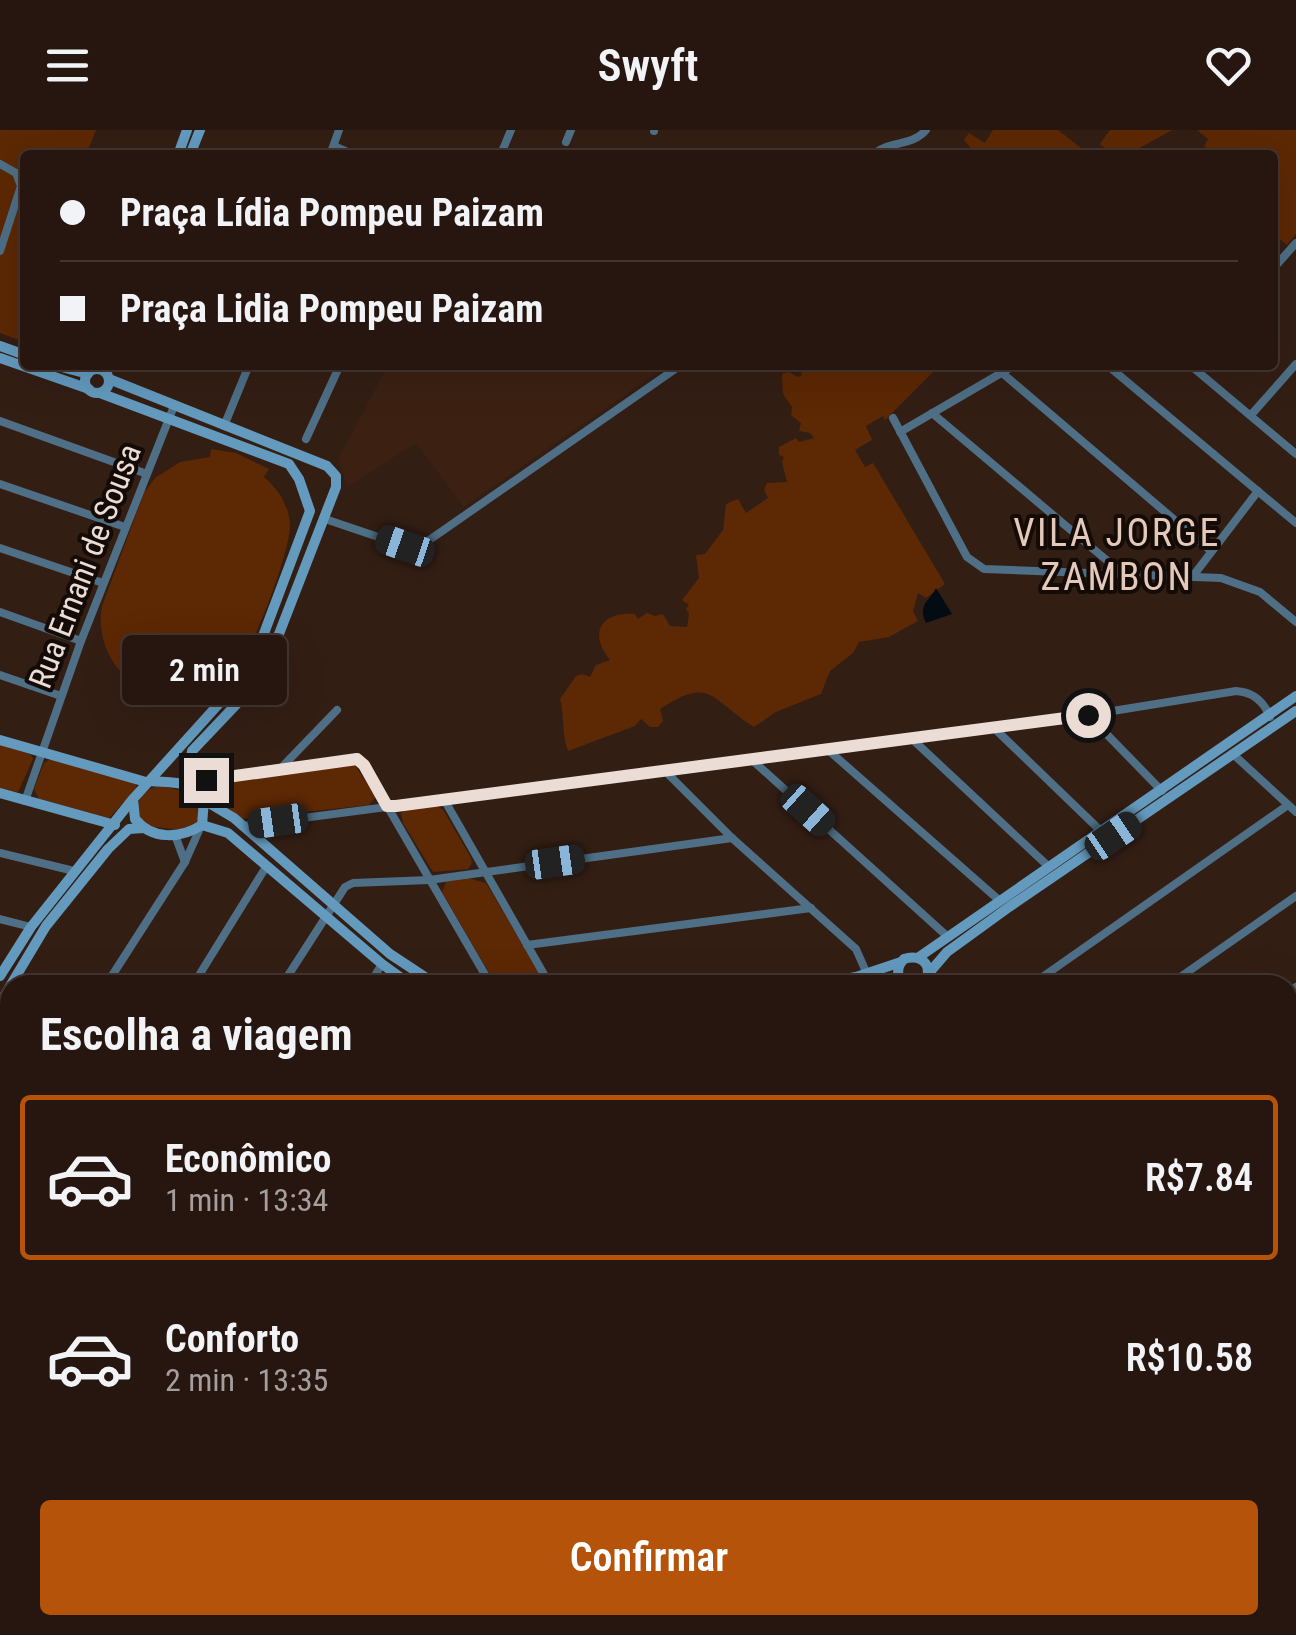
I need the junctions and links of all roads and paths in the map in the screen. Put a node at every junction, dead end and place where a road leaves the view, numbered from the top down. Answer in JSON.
{"nodes":[{"id":1,"x":339,"y":130,"type":"edge"},
{"id":2,"x":571,"y":130,"type":"edge"},
{"id":3,"x":926,"y":130,"type":"edge"},
{"id":4,"x":566,"y":142,"type":"dead end"},
{"id":5,"x":332,"y":150,"type":"edge"},
{"id":6,"x":879,"y":150,"type":"edge"},
{"id":7,"x":0,"y":164,"type":"edge"},
{"id":8,"x":20,"y":182,"type":"edge"},
{"id":9,"x":20,"y":192,"type":"edge"},
{"id":10,"x":1296,"y":243,"type":"edge"},
{"id":11,"x":0,"y":251,"type":"edge"},
{"id":12,"x":1278,"y":263,"type":"edge"},
{"id":13,"x":1296,"y":364,"type":"edge"},
{"id":14,"x":34,"y":370,"type":"edge"},
{"id":15,"x":247,"y":370,"type":"edge"},
{"id":16,"x":338,"y":370,"type":"edge"},
{"id":17,"x":675,"y":370,"type":"edge"},
{"id":18,"x":1005,"y":370,"type":"edge"},
{"id":19,"x":1113,"y":370,"type":"edge"},
{"id":20,"x":1196,"y":370,"type":"edge"},
{"id":21,"x":100,"y":371,"type":"edge"},
{"id":22,"x":1001,"y":372,"type":"junction"},
{"id":23,"x":94,"y":391,"type":"junction"},
{"id":24,"x":174,"y":406,"type":"junction"},
{"id":25,"x":932,"y":414,"type":"junction"},
{"id":26,"x":1250,"y":415,"type":"junction"},
{"id":27,"x":892,"y":418,"type":"dead end"},
{"id":28,"x":169,"y":419,"type":"junction"},
{"id":29,"x":0,"y":421,"type":"edge"},
{"id":30,"x":224,"y":426,"type":"junction"},
{"id":31,"x":900,"y":432,"type":"junction"},
{"id":32,"x":306,"y":439,"type":"dead end"},
{"id":33,"x":1296,"y":454,"type":"edge"},
{"id":34,"x":320,"y":464,"type":"junction"},
{"id":35,"x":146,"y":474,"type":"junction"},
{"id":36,"x":299,"y":479,"type":"junction"},
{"id":37,"x":0,"y":484,"type":"edge"},
{"id":38,"x":1258,"y":491,"type":"junction"},
{"id":39,"x":334,"y":494,"type":"junction"},
{"id":40,"x":307,"y":498,"type":"junction"},
{"id":41,"x":324,"y":519,"type":"junction"},
{"id":42,"x":1296,"y":523,"type":"edge"},
{"id":43,"x":125,"y":528,"type":"junction"},
{"id":44,"x":0,"y":548,"type":"edge"},
{"id":45,"x":1210,"y":551,"type":"junction"},
{"id":46,"x":1124,"y":574,"type":"junction"},
{"id":47,"x":1193,"y":576,"type":"junction"},
{"id":48,"x":103,"y":584,"type":"junction"},
{"id":49,"x":0,"y":612,"type":"edge"},
{"id":50,"x":1296,"y":622,"type":"edge"},
{"id":51,"x":82,"y":641,"type":"junction"},
{"id":52,"x":0,"y":675,"type":"edge"},
{"id":53,"x":62,"y":696,"type":"junction"},
{"id":54,"x":1296,"y":696,"type":"edge"},
{"id":55,"x":337,"y":710,"type":"dead end"},
{"id":56,"x":1296,"y":711,"type":"edge"},
{"id":57,"x":1269,"y":714,"type":"junction"},
{"id":58,"x":1088,"y":715,"type":"junction"},
{"id":59,"x":1274,"y":726,"type":"junction"},
{"id":60,"x":993,"y":727,"type":"junction"},
{"id":61,"x":912,"y":738,"type":"junction"},
{"id":62,"x":0,"y":740,"type":"edge"},
{"id":63,"x":827,"y":749,"type":"junction"},
{"id":64,"x":42,"y":752,"type":"junction"},
{"id":65,"x":1234,"y":755,"type":"junction"},
{"id":66,"x":752,"y":759,"type":"junction"},
{"id":67,"x":279,"y":770,"type":"junction"},
{"id":68,"x":664,"y":770,"type":"junction"},
{"id":69,"x":149,"y":781,"type":"junction"},
{"id":70,"x":197,"y":790,"type":"junction"},
{"id":71,"x":1162,"y":791,"type":"junction"},
{"id":72,"x":0,"y":794,"type":"edge"},
{"id":73,"x":25,"y":800,"type":"junction"},
{"id":74,"x":133,"y":800,"type":"junction"},
{"id":75,"x":204,"y":800,"type":"junction"},
{"id":76,"x":446,"y":801,"type":"junction"},
{"id":77,"x":1288,"y":805,"type":"junction"},
{"id":78,"x":387,"y":806,"type":"junction"},
{"id":79,"x":1296,"y":812,"type":"edge"},
{"id":80,"x":113,"y":824,"type":"junction"},
{"id":81,"x":201,"y":826,"type":"junction"},
{"id":82,"x":242,"y":826,"type":"junction"},
{"id":83,"x":141,"y":828,"type":"junction"},
{"id":84,"x":1100,"y":832,"type":"junction"},
{"id":85,"x":175,"y":835,"type":"junction"},
{"id":86,"x":1113,"y":836,"type":"junction"},
{"id":87,"x":732,"y":838,"type":"junction"},
{"id":88,"x":0,"y":853,"type":"edge"},
{"id":89,"x":185,"y":862,"type":"junction"},
{"id":90,"x":1048,"y":866,"type":"junction"},
{"id":91,"x":266,"y":867,"type":"junction"},
{"id":92,"x":74,"y":871,"type":"junction"},
{"id":93,"x":485,"y":872,"type":"junction"},
{"id":94,"x":429,"y":880,"type":"junction"},
{"id":95,"x":1296,"y":896,"type":"edge"},
{"id":96,"x":1004,"y":904,"type":"junction"},
{"id":97,"x":332,"y":906,"type":"junction"},
{"id":98,"x":811,"y":908,"type":"junction"},
{"id":99,"x":325,"y":917,"type":"junction"},
{"id":100,"x":0,"y":919,"type":"edge"},
{"id":101,"x":31,"y":928,"type":"junction"},
{"id":102,"x":948,"y":936,"type":"junction"},
{"id":103,"x":527,"y":945,"type":"junction"},
{"id":104,"x":919,"y":957,"type":"junction"},
{"id":105,"x":900,"y":962,"type":"junction"},
{"id":106,"x":382,"y":964,"type":"junction"},
{"id":107,"x":867,"y":974,"type":"junction"},
{"id":108,"x":1,"y":975,"type":"edge"},
{"id":109,"x":15,"y":975,"type":"edge"},
{"id":110,"x":112,"y":975,"type":"edge"},
{"id":111,"x":199,"y":975,"type":"edge"},
{"id":112,"x":288,"y":975,"type":"edge"},
{"id":113,"x":375,"y":975,"type":"edge"},
{"id":114,"x":397,"y":975,"type":"edge"},
{"id":115,"x":421,"y":975,"type":"edge"},
{"id":116,"x":485,"y":975,"type":"edge"},
{"id":117,"x":544,"y":975,"type":"edge"},
{"id":118,"x":862,"y":975,"type":"edge"},
{"id":119,"x":899,"y":975,"type":"edge"},
{"id":120,"x":926,"y":975,"type":"edge"},
{"id":121,"x":930,"y":975,"type":"edge"},
{"id":122,"x":1048,"y":975,"type":"edge"},
{"id":123,"x":1183,"y":975,"type":"edge"}],
"edges":[{"from":1,"to":5,"type":"street"},
{"from":2,"to":4,"type":"street"},
{"from":3,"to":6,"type":"street"},
{"from":7,"to":8,"type":"street"},
{"from":9,"to":11,"type":"street"},
{"from":10,"to":12,"type":"street"},
{"from":13,"to":26,"type":"street"},
{"from":14,"to":23,"type":"main road"},
{"from":15,"to":30,"type":"street"},
{"from":16,"to":32,"type":"street"},
{"from":17,"to":41,"type":"street"},
{"from":18,"to":22,"type":"street"},
{"from":19,"to":38,"type":"street"},
{"from":20,"to":26,"type":"street"},
{"from":21,"to":23,"type":"main road"},
{"from":21,"to":23,"type":"main road"},
{"from":21,"to":24,"type":"main road"},
{"from":22,"to":25,"type":"street"},
{"from":22,"to":45,"type":"street"},
{"from":23,"to":28,"type":"main road"},
{"from":24,"to":28,"type":"street","name":"Rua Ernani de Sousa"},
{"from":24,"to":30,"type":"main road"},
{"from":25,"to":31,"type":"street"},
{"from":25,"to":46,"type":"street"},
{"from":26,"to":33,"type":"street"},
{"from":27,"to":31,"type":"street"},
{"from":28,"to":35,"type":"street","name":"Rua Ernani de Sousa"},
{"from":28,"to":36,"type":"main road"},
{"from":29,"to":35,"type":"street"},
{"from":30,"to":34,"type":"main road"},
{"from":31,"to":46,"type":"street"},
{"from":34,"to":36,"type":"main road"},
{"from":34,"to":39,"type":"main road"},
{"from":35,"to":43,"type":"street","name":"Rua Ernani de Sousa"},
{"from":36,"to":40,"type":"main road"},
{"from":37,"to":43,"type":"street"},
{"from":38,"to":42,"type":"street"},
{"from":38,"to":45,"type":"street"},
{"from":39,"to":40,"type":"main road"},
{"from":39,"to":41,"type":"main road"},
{"from":40,"to":69,"type":"main road"},
{"from":41,"to":70,"type":"main road"},
{"from":43,"to":48,"type":"street","name":"Rua Ernani de Sousa"},
{"from":44,"to":48,"type":"street"},
{"from":45,"to":47,"type":"street"},
{"from":46,"to":47,"type":"street"},
{"from":47,"to":50,"type":"street"},
{"from":48,"to":51,"type":"street","name":"Rua Ernani de Sousa"},
{"from":49,"to":51,"type":"street"},
{"from":51,"to":53,"type":"street","name":"Rua Ernani de Sousa"},
{"from":52,"to":53,"type":"street"},
{"from":53,"to":64,"type":"street","name":"Rua Ernani de Sousa"},
{"from":54,"to":57,"type":"main road"},
{"from":55,"to":67,"type":"street"},
{"from":56,"to":59,"type":"main road"},
{"from":57,"to":58,"type":"street"},
{"from":57,"to":59,"type":"street"},
{"from":57,"to":71,"type":"main road"},
{"from":58,"to":60,"type":"street"},
{"from":58,"to":71,"type":"street"},
{"from":59,"to":65,"type":"main road"},
{"from":60,"to":61,"type":"street"},
{"from":60,"to":84,"type":"street"},
{"from":61,"to":63,"type":"street"},
{"from":61,"to":90,"type":"street"},
{"from":62,"to":64,"type":"main road"},
{"from":63,"to":66,"type":"street"},
{"from":63,"to":96,"type":"street"},
{"from":64,"to":69,"type":"main road"},
{"from":64,"to":73,"type":"street","name":"Rua Ernani de Sousa"},
{"from":65,"to":77,"type":"street"},
{"from":65,"to":86,"type":"main road"},
{"from":66,"to":68,"type":"street"},
{"from":66,"to":102,"type":"street"},
{"from":67,"to":70,"type":"street"},
{"from":67,"to":78,"type":"street"},
{"from":68,"to":76,"type":"street"},
{"from":68,"to":87,"type":"street"},
{"from":69,"to":70,"type":"main road"},
{"from":69,"to":74,"type":"main road"},
{"from":70,"to":75,"type":"main road"},
{"from":71,"to":84,"type":"main road"},
{"from":72,"to":73,"type":"main road"},
{"from":73,"to":80,"type":"main road"},
{"from":74,"to":80,"type":"main road"},
{"from":74,"to":83,"type":"main road"},
{"from":75,"to":81,"type":"main road"},
{"from":75,"to":82,"type":"main road"},
{"from":76,"to":78,"type":"street"},
{"from":76,"to":93,"type":"street"},
{"from":77,"to":79,"type":"street"},
{"from":77,"to":122,"type":"street"},
{"from":78,"to":82,"type":"street"},
{"from":78,"to":94,"type":"street"},
{"from":80,"to":83,"type":"main road"},
{"from":80,"to":92,"type":"main road"},
{"from":81,"to":85,"type":"main road"},
{"from":81,"to":89,"type":"street"},
{"from":81,"to":91,"type":"main road"},
{"from":82,"to":97,"type":"main road"},
{"from":83,"to":85,"type":"main road"},
{"from":83,"to":109,"type":"main road"},
{"from":84,"to":86,"type":"street"},
{"from":84,"to":90,"type":"main road"},
{"from":85,"to":89,"type":"street"},
{"from":86,"to":96,"type":"main road"},
{"from":87,"to":93,"type":"street"},
{"from":87,"to":98,"type":"street"},
{"from":88,"to":92,"type":"street"},
{"from":89,"to":110,"type":"street"},
{"from":90,"to":96,"type":"main road"},
{"from":91,"to":99,"type":"main road"},
{"from":91,"to":111,"type":"street"},
{"from":92,"to":101,"type":"main road"},
{"from":93,"to":94,"type":"street"},
{"from":93,"to":103,"type":"street"},
{"from":94,"to":97,"type":"street"},
{"from":94,"to":116,"type":"street"},
{"from":95,"to":123,"type":"street"},
{"from":96,"to":102,"type":"main road"},
{"from":96,"to":121,"type":"main road"},
{"from":97,"to":99,"type":"street"},
{"from":97,"to":115,"type":"main road"},
{"from":98,"to":103,"type":"street"},
{"from":98,"to":107,"type":"street"},
{"from":99,"to":106,"type":"main road"},
{"from":99,"to":112,"type":"street"},
{"from":100,"to":101,"type":"street"},
{"from":101,"to":108,"type":"main road"},
{"from":102,"to":104,"type":"main road"},
{"from":103,"to":117,"type":"street"},
{"from":104,"to":105,"type":"main road"},
{"from":104,"to":120,"type":"main road"},
{"from":105,"to":107,"type":"main road"},
{"from":105,"to":119,"type":"main road"},
{"from":106,"to":113,"type":"street"},
{"from":106,"to":114,"type":"main road"},
{"from":107,"to":118,"type":"main road"}]}
